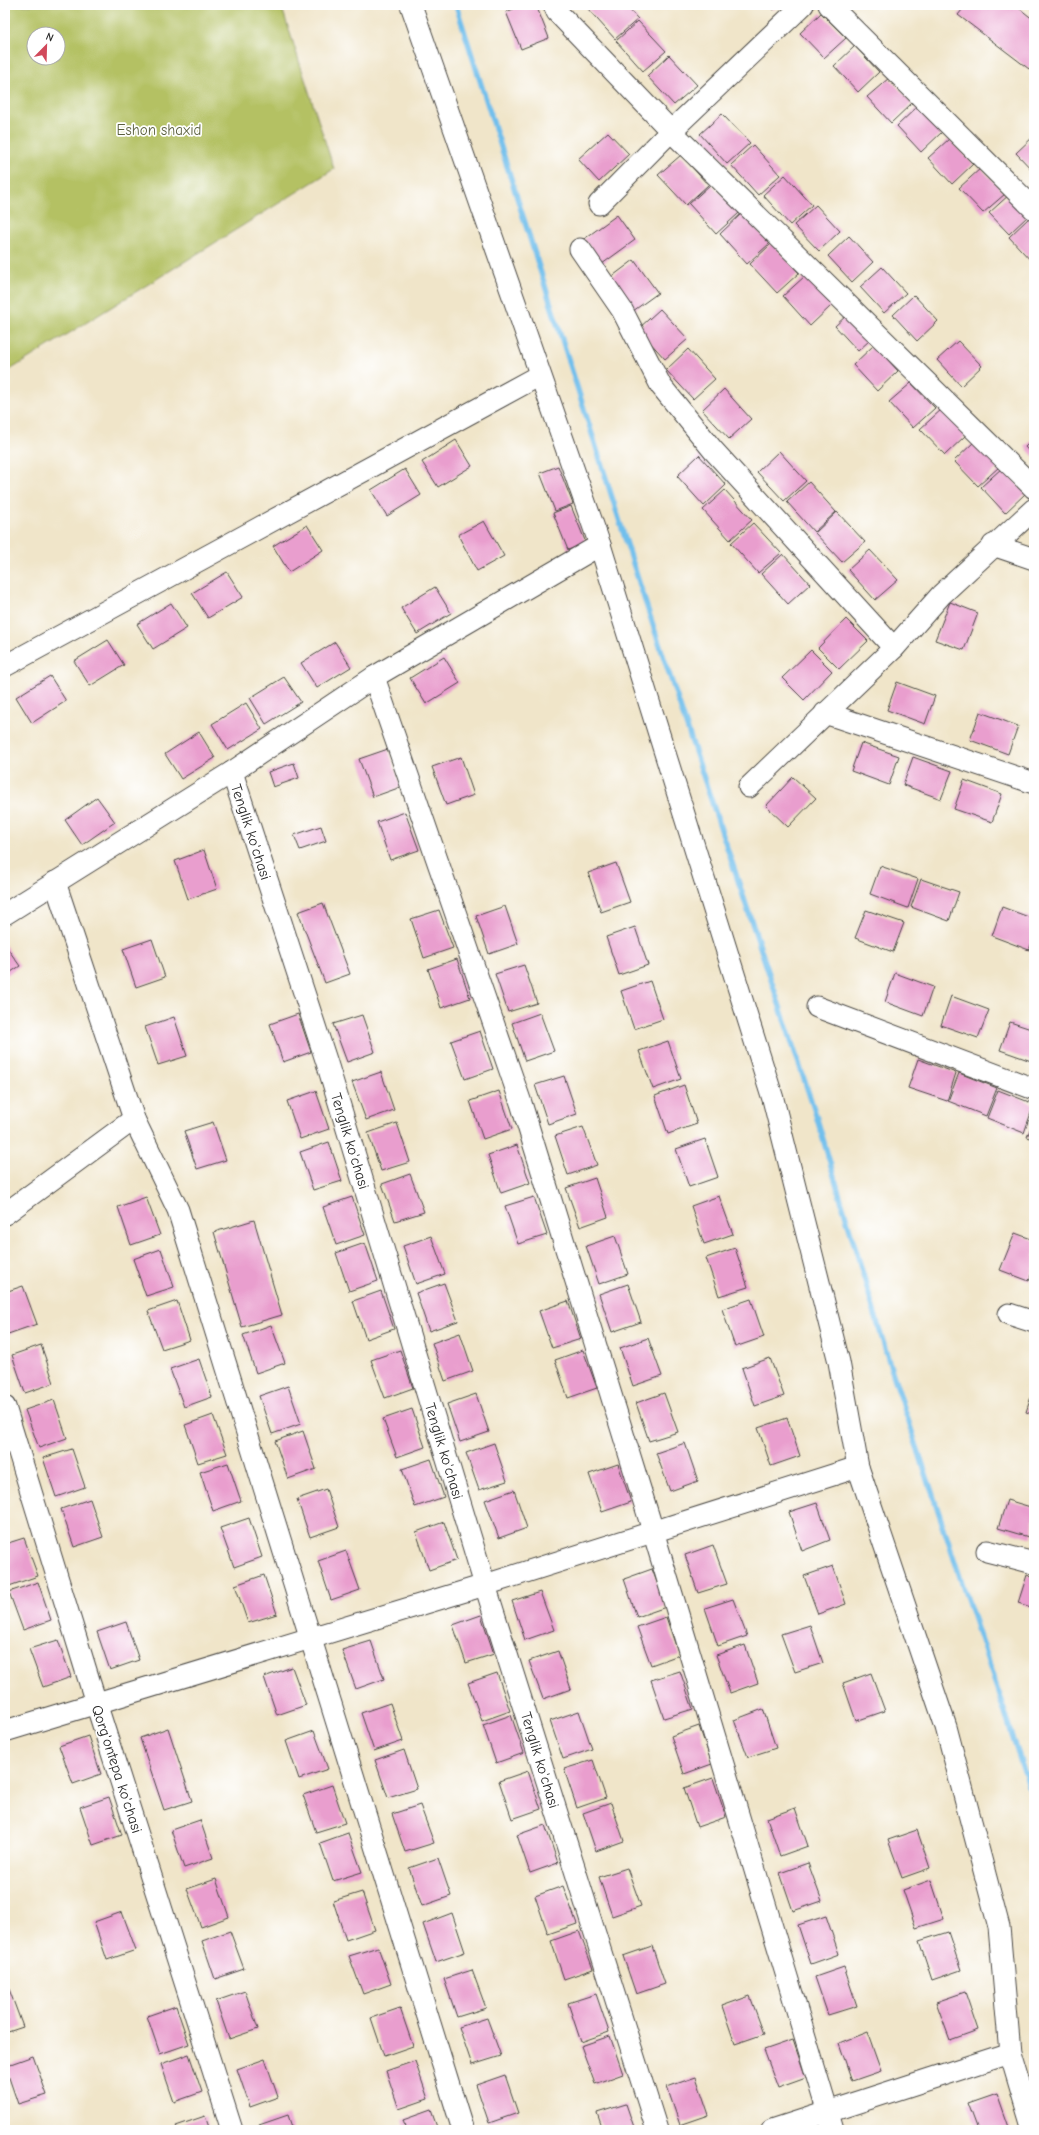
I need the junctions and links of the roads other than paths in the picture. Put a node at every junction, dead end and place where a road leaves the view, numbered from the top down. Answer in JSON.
{"nodes":[{"id":1,"x":411,"y":5,"type":"edge"},
{"id":2,"x":554,"y":5,"type":"edge"},
{"id":3,"x":803,"y":5,"type":"edge"},
{"id":4,"x":829,"y":5,"type":"edge"},
{"id":5,"x":671,"y":131,"type":"junction"},
{"id":6,"x":599,"y":204,"type":"dead end"},
{"id":7,"x":1034,"y":209,"type":"edge"},
{"id":8,"x":580,"y":249,"type":"dead end"},
{"id":9,"x":540,"y":375,"type":"junction"},
{"id":10,"x":1034,"y":488,"type":"edge"},
{"id":11,"x":1034,"y":509,"type":"edge"},
{"id":12,"x":600,"y":545,"type":"junction"},
{"id":13,"x":993,"y":545,"type":"junction"},
{"id":14,"x":1034,"y":559,"type":"edge"},
{"id":15,"x":894,"y":648,"type":"junction"},
{"id":16,"x":5,"y":666,"type":"edge"},
{"id":17,"x":374,"y":677,"type":"junction"},
{"id":18,"x":825,"y":713,"type":"junction"},
{"id":19,"x":232,"y":772,"type":"junction"},
{"id":20,"x":1034,"y":783,"type":"edge"},
{"id":21,"x":749,"y":787,"type":"dead end"},
{"id":22,"x":56,"y":882,"type":"junction"},
{"id":23,"x":5,"y":914,"type":"edge"},
{"id":24,"x":817,"y":1007,"type":"dead end"},
{"id":25,"x":1034,"y":1089,"type":"edge"},
{"id":26,"x":134,"y":1119,"type":"junction"},
{"id":27,"x":5,"y":1214,"type":"edge"},
{"id":28,"x":1008,"y":1314,"type":"dead end"},
{"id":29,"x":1034,"y":1322,"type":"edge"},
{"id":30,"x":5,"y":1407,"type":"edge"},
{"id":31,"x":858,"y":1467,"type":"junction"},
{"id":32,"x":653,"y":1531,"type":"junction"},
{"id":33,"x":987,"y":1551,"type":"dead end"},
{"id":34,"x":1034,"y":1563,"type":"edge"},
{"id":35,"x":485,"y":1585,"type":"junction"},
{"id":36,"x":312,"y":1638,"type":"junction"},
{"id":37,"x":96,"y":1704,"type":"junction"},
{"id":38,"x":5,"y":1731,"type":"edge"},
{"id":39,"x":1010,"y":2053,"type":"junction"},
{"id":40,"x":830,"y":2122,"type":"edge"},
{"id":41,"x":232,"y":2130,"type":"edge"},
{"id":42,"x":463,"y":2130,"type":"edge"},
{"id":43,"x":657,"y":2130,"type":"edge"},
{"id":44,"x":772,"y":2130,"type":"edge"},
{"id":45,"x":1033,"y":2130,"type":"edge"}],
"edges":[{"from":1,"to":9,"type":"street"},
{"from":2,"to":5,"type":"street"},
{"from":3,"to":5,"type":"street"},
{"from":4,"to":7,"type":"street"},
{"from":5,"to":6,"type":"street"},
{"from":5,"to":10,"type":"street"},
{"from":8,"to":15,"type":"street"},
{"from":9,"to":12,"type":"street"},
{"from":9,"to":16,"type":"street"},
{"from":11,"to":13,"type":"street"},
{"from":12,"to":17,"type":"street"},
{"from":12,"to":31,"type":"street"},
{"from":13,"to":14,"type":"street"},
{"from":13,"to":15,"type":"street"},
{"from":15,"to":18,"type":"street"},
{"from":17,"to":19,"type":"street"},
{"from":17,"to":32,"type":"street"},
{"from":18,"to":20,"type":"street"},
{"from":18,"to":21,"type":"street"},
{"from":19,"to":22,"type":"street"},
{"from":19,"to":35,"type":"street","name":"Tenglik ko'chasi"},
{"from":22,"to":23,"type":"street"},
{"from":22,"to":26,"type":"street"},
{"from":24,"to":25,"type":"street"},
{"from":26,"to":27,"type":"street"},
{"from":26,"to":36,"type":"street"},
{"from":28,"to":29,"type":"street"},
{"from":30,"to":37,"type":"street","name":"Qorg'ontepa ko'chasi"},
{"from":31,"to":32,"type":"street"},
{"from":31,"to":39,"type":"street"},
{"from":32,"to":35,"type":"street"},
{"from":32,"to":40,"type":"street"},
{"from":33,"to":34,"type":"street"},
{"from":35,"to":36,"type":"street"},
{"from":35,"to":43,"type":"street","name":"Tenglik ko'chasi"},
{"from":36,"to":37,"type":"street"},
{"from":36,"to":42,"type":"street"},
{"from":37,"to":38,"type":"street"},
{"from":37,"to":41,"type":"street","name":"Qorg'ontepa ko'chasi"},
{"from":39,"to":40,"type":"street"},
{"from":39,"to":45,"type":"street"},
{"from":40,"to":44,"type":"street"}]}
